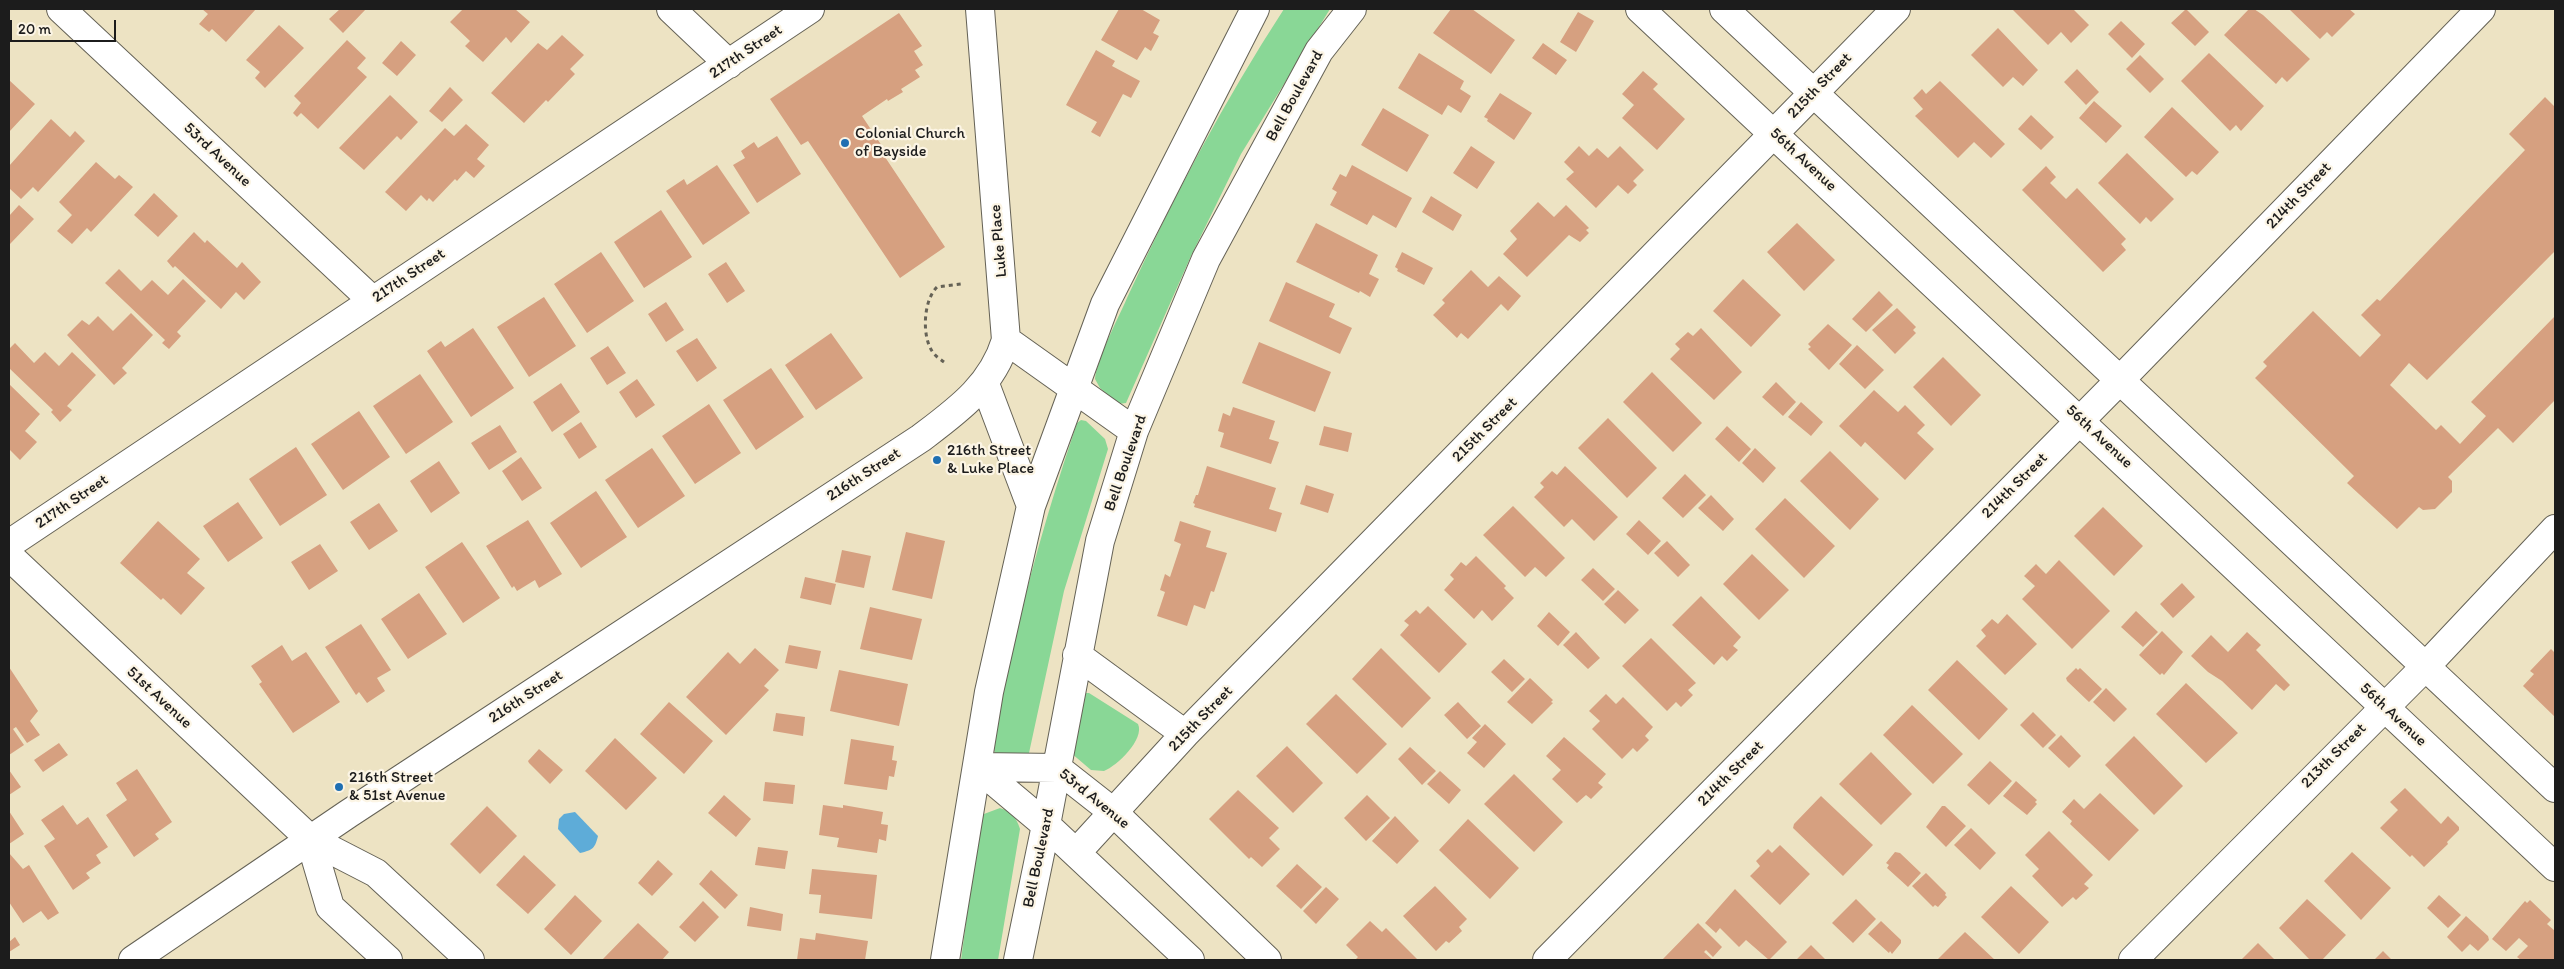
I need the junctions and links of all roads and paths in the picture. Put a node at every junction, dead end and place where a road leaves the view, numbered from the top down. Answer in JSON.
{"nodes":[{"id":1,"x":61,"y":9,"type":"edge"},
{"id":2,"x":671,"y":9,"type":"edge"},
{"id":3,"x":810,"y":9,"type":"edge"},
{"id":4,"x":980,"y":9,"type":"edge"},
{"id":5,"x":1255,"y":9,"type":"edge"},
{"id":6,"x":1352,"y":9,"type":"edge"},
{"id":7,"x":1640,"y":9,"type":"edge"},
{"id":8,"x":1724,"y":9,"type":"edge"},
{"id":9,"x":1896,"y":9,"type":"edge"},
{"id":10,"x":2481,"y":9,"type":"edge"},
{"id":11,"x":729,"y":64,"type":"junction"},
{"id":12,"x":1814,"y":93,"type":"junction"},
{"id":13,"x":1774,"y":133,"type":"junction"},
{"id":14,"x":961,"y":284,"type":"dead end"},
{"id":15,"x":373,"y":301,"type":"junction"},
{"id":16,"x":1006,"y":340,"type":"junction"},
{"id":17,"x":944,"y":362,"type":"dead end"},
{"id":18,"x":2119,"y":381,"type":"junction"},
{"id":19,"x":984,"y":384,"type":"junction"},
{"id":20,"x":1074,"y":389,"type":"junction"},
{"id":21,"x":2080,"y":420,"type":"junction"},
{"id":22,"x":1134,"y":431,"type":"junction"},
{"id":23,"x":921,"y":438,"type":"joint"},
{"id":24,"x":1031,"y":506,"type":"junction"},
{"id":25,"x":2555,"y":530,"type":"edge"},
{"id":26,"x":9,"y":544,"type":"edge"},
{"id":27,"x":9,"y":556,"type":"edge"},
{"id":28,"x":1078,"y":654,"type":"junction"},
{"id":29,"x":2426,"y":666,"type":"junction"},
{"id":30,"x":2384,"y":707,"type":"junction"},
{"id":31,"x":1185,"y":734,"type":"junction"},
{"id":32,"x":977,"y":767,"type":"junction"},
{"id":33,"x":1057,"y":768,"type":"junction"},
{"id":34,"x":2555,"y":788,"type":"edge"},
{"id":35,"x":1113,"y":812,"type":"junction"},
{"id":36,"x":1046,"y":825,"type":"junction"},
{"id":37,"x":310,"y":839,"type":"junction"},
{"id":38,"x":1076,"y":853,"type":"junction"},
{"id":39,"x":2555,"y":867,"type":"edge"},
{"id":40,"x":133,"y":960,"type":"edge"},
{"id":41,"x":388,"y":960,"type":"edge"},
{"id":42,"x":470,"y":960,"type":"edge"},
{"id":43,"x":945,"y":960,"type":"edge"},
{"id":44,"x":1018,"y":960,"type":"edge"},
{"id":45,"x":1190,"y":960,"type":"edge"},
{"id":46,"x":1267,"y":960,"type":"edge"},
{"id":47,"x":1547,"y":960,"type":"edge"},
{"id":48,"x":2133,"y":960,"type":"edge"}],
"edges":[{"from":1,"to":15,"type":"street","name":"53rd Avenue"},
{"from":2,"to":11,"type":"street"},
{"from":3,"to":11,"type":"street","name":"217th Street"},
{"from":4,"to":16,"type":"street","name":"Luke Place"},
{"from":5,"to":20,"type":"street"},
{"from":6,"to":22,"type":"street","name":"Bell Boulevard"},
{"from":7,"to":13,"type":"street","name":"56th Avenue"},
{"from":8,"to":12,"type":"street"},
{"from":9,"to":12,"type":"street","name":"215th Street"},
{"from":10,"to":18,"type":"street","name":"214th Street"},
{"from":11,"to":15,"type":"street","name":"217th Street"},
{"from":12,"to":13,"type":"street","name":"215th Street"},
{"from":12,"to":18,"type":"street"},
{"from":13,"to":21,"type":"street","name":"56th Avenue"},
{"from":13,"to":31,"type":"street","name":"215th Street"},
{"from":14,"to":17,"type":"path"},
{"from":15,"to":26,"type":"street","name":"217th Street"},
{"from":16,"to":19,"type":"street","name":"Luke Place"},
{"from":16,"to":20,"type":"street"},
{"from":18,"to":21,"type":"street","name":"214th Street"},
{"from":18,"to":29,"type":"street"},
{"from":19,"to":23,"type":"street","name":"Luke Place"},
{"from":19,"to":24,"type":"street"},
{"from":20,"to":22,"type":"street"},
{"from":20,"to":24,"type":"street"},
{"from":21,"to":30,"type":"street","name":"56th Avenue"},
{"from":21,"to":47,"type":"street","name":"214th Street"},
{"from":22,"to":28,"type":"street","name":"Bell Boulevard"},
{"from":23,"to":37,"type":"street","name":"216th Street"},
{"from":24,"to":32,"type":"street"},
{"from":25,"to":29,"type":"street","name":"213th Street"},
{"from":27,"to":37,"type":"street","name":"51st Avenue"},
{"from":28,"to":31,"type":"street"},
{"from":28,"to":33,"type":"street","name":"Bell Boulevard"},
{"from":29,"to":30,"type":"street","name":"213th Street"},
{"from":29,"to":34,"type":"street"},
{"from":30,"to":39,"type":"street","name":"56th Avenue"},
{"from":30,"to":48,"type":"street","name":"213th Street"},
{"from":31,"to":35,"type":"street","name":"215th Street"},
{"from":32,"to":33,"type":"street","name":"53rd Avenue"},
{"from":32,"to":36,"type":"street"},
{"from":32,"to":43,"type":"street"},
{"from":33,"to":35,"type":"street","name":"53rd Avenue"},
{"from":33,"to":36,"type":"street","name":"Bell Boulevard"},
{"from":35,"to":38,"type":"street","name":"215th Street"},
{"from":35,"to":46,"type":"street","name":"53rd Avenue"},
{"from":36,"to":38,"type":"street"},
{"from":36,"to":44,"type":"street","name":"Bell Boulevard"},
{"from":37,"to":40,"type":"street","name":"216th Street"},
{"from":37,"to":41,"type":"street"},
{"from":37,"to":42,"type":"street","name":"51st Avenue"},
{"from":38,"to":45,"type":"street"}]}
